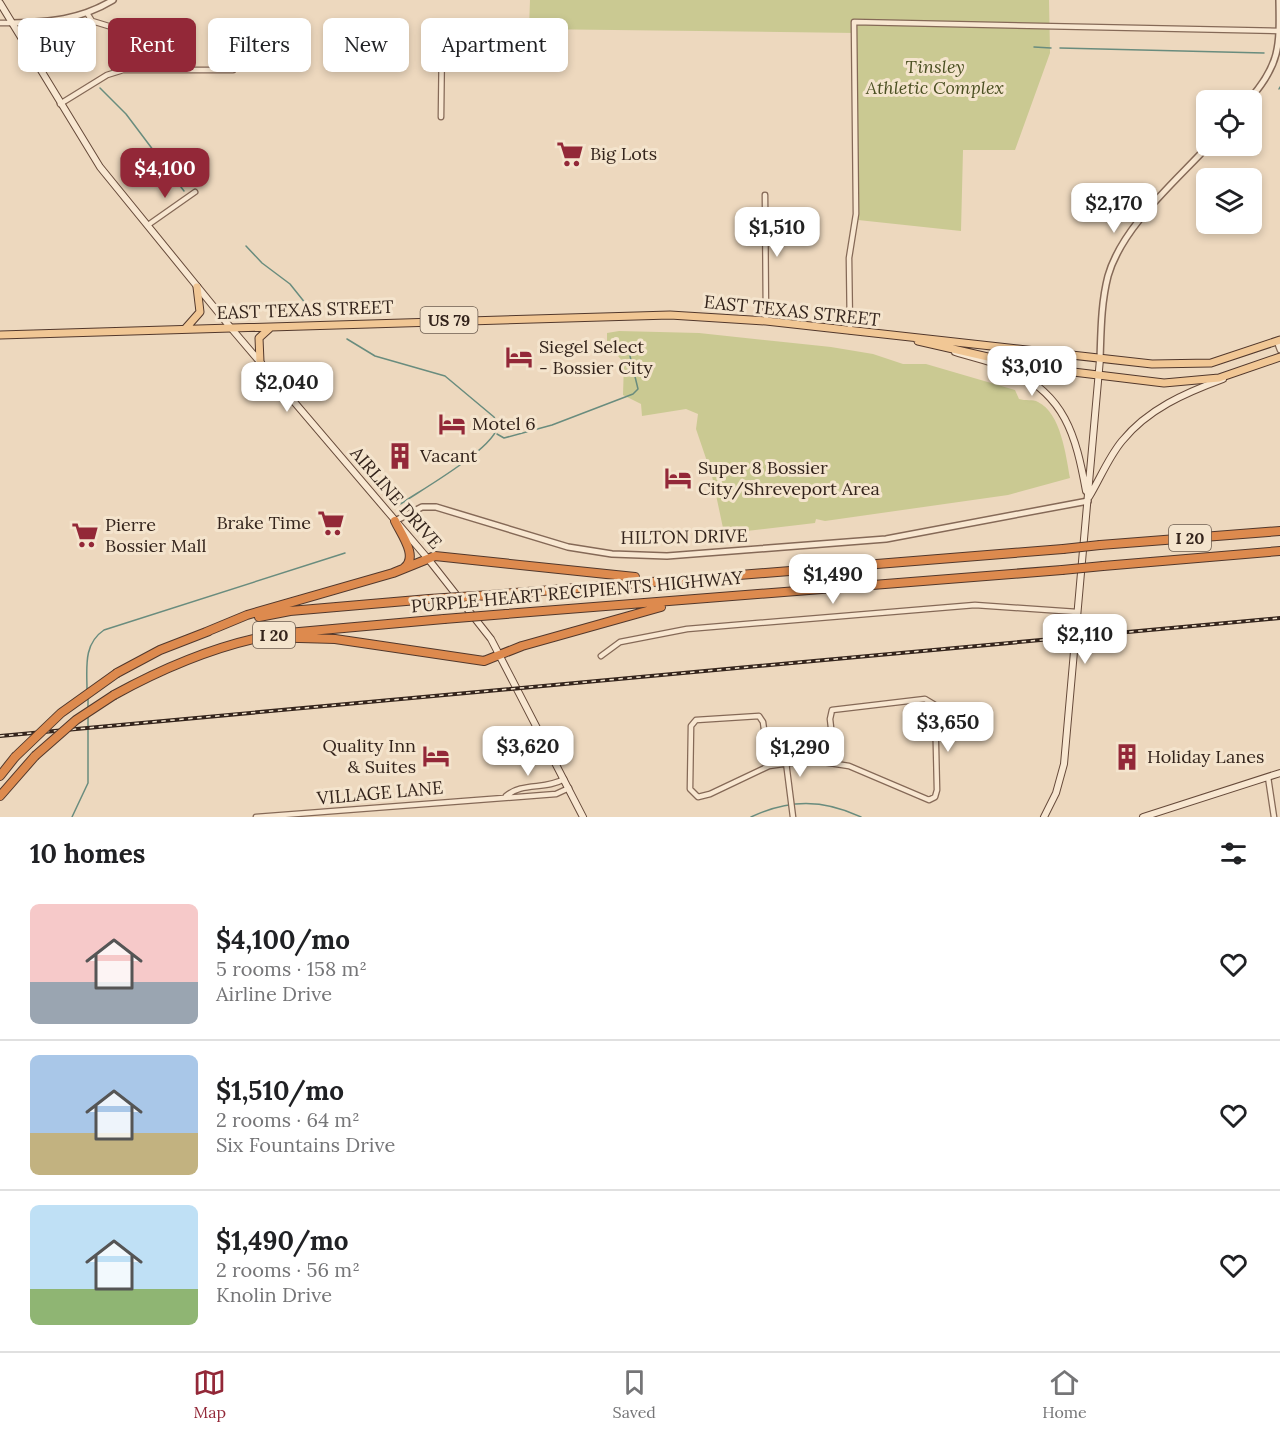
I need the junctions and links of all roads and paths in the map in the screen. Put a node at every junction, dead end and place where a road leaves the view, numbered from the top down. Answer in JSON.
{"nodes":[{"id":1,"x":113,"y":0,"type":"edge"},
{"id":2,"x":1279,"y":0,"type":"edge"},
{"id":3,"x":0,"y":3,"type":"edge"},
{"id":4,"x":87,"y":13,"type":"junction"},
{"id":5,"x":0,"y":23,"type":"edge"},
{"id":6,"x":12,"y":23,"type":"junction"},
{"id":7,"x":108,"y":25,"type":"edge"},
{"id":8,"x":1280,"y":31,"type":"edge"},
{"id":9,"x":117,"y":72,"type":"edge"},
{"id":10,"x":442,"y":72,"type":"edge"},
{"id":11,"x":1255,"y":90,"type":"edge"},
{"id":12,"x":60,"y":104,"type":"junction"},
{"id":13,"x":441,"y":117,"type":"dead end"},
{"id":14,"x":1199,"y":156,"type":"edge"},
{"id":15,"x":195,"y":192,"type":"dead end"},
{"id":16,"x":765,"y":195,"type":"dead end"},
{"id":17,"x":148,"y":225,"type":"junction"},
{"id":18,"x":197,"y":287,"type":"junction"},
{"id":19,"x":766,"y":321,"type":"junction"},
{"id":20,"x":274,"y":327,"type":"junction"},
{"id":21,"x":231,"y":328,"type":"junction"},
{"id":22,"x":184,"y":329,"type":"junction"},
{"id":23,"x":850,"y":331,"type":"junction"},
{"id":24,"x":0,"y":335,"type":"edge"},
{"id":25,"x":898,"y":337,"type":"junction"},
{"id":26,"x":1278,"y":341,"type":"edge"},
{"id":27,"x":928,"y":343,"type":"junction"},
{"id":28,"x":1280,"y":350,"type":"edge"},
{"id":29,"x":1280,"y":357,"type":"edge"},
{"id":30,"x":1100,"y":359,"type":"junction"},
{"id":31,"x":260,"y":362,"type":"junction"},
{"id":32,"x":1248,"y":369,"type":"junction"},
{"id":33,"x":1098,"y":376,"type":"junction"},
{"id":34,"x":1088,"y":501,"type":"junction"},
{"id":35,"x":395,"y":521,"type":"junction"},
{"id":36,"x":1280,"y":531,"type":"edge"},
{"id":37,"x":1280,"y":550,"type":"edge"},
{"id":38,"x":429,"y":560,"type":"junction"},
{"id":39,"x":393,"y":573,"type":"junction"},
{"id":40,"x":680,"y":579,"type":"junction"},
{"id":41,"x":728,"y":596,"type":"junction"},
{"id":42,"x":1077,"y":612,"type":"junction"},
{"id":43,"x":206,"y":632,"type":"junction"},
{"id":44,"x":264,"y":637,"type":"junction"},
{"id":45,"x":502,"y":655,"type":"junction"},
{"id":46,"x":601,"y":656,"type":"dead end"},
{"id":47,"x":786,"y":762,"type":"junction"},
{"id":48,"x":835,"y":762,"type":"junction"},
{"id":49,"x":769,"y":766,"type":"junction"},
{"id":50,"x":1280,"y":773,"type":"edge"},
{"id":51,"x":0,"y":776,"type":"edge"},
{"id":52,"x":1268,"y":777,"type":"junction"},
{"id":53,"x":564,"y":779,"type":"junction"},
{"id":54,"x":569,"y":788,"type":"junction"},
{"id":55,"x":0,"y":796,"type":"edge"},
{"id":56,"x":506,"y":796,"type":"junction"},
{"id":57,"x":256,"y":817,"type":"edge"},
{"id":58,"x":583,"y":817,"type":"edge"},
{"id":59,"x":793,"y":817,"type":"edge"},
{"id":60,"x":1044,"y":817,"type":"edge"},
{"id":61,"x":1143,"y":817,"type":"edge"},
{"id":62,"x":1274,"y":817,"type":"edge"}],
"edges":[{"from":1,"to":4,"type":"street"},
{"from":2,"to":8,"type":"street"},
{"from":3,"to":6,"type":"main road","name":"AIRLINE DRIVE"},
{"from":4,"to":6,"type":"street"},
{"from":4,"to":7,"type":"street"},
{"from":5,"to":6,"type":"street"},
{"from":6,"to":12,"type":"main road","name":"AIRLINE DRIVE"},
{"from":8,"to":11,"type":"street"},
{"from":8,"to":23,"type":"street"},
{"from":9,"to":12,"type":"street"},
{"from":10,"to":13,"type":"street"},
{"from":12,"to":17,"type":"main road","name":"AIRLINE DRIVE"},
{"from":14,"to":30,"type":"street"},
{"from":15,"to":17,"type":"street"},
{"from":16,"to":19,"type":"street"},
{"from":17,"to":18,"type":"main road","name":"AIRLINE DRIVE"},
{"from":18,"to":21,"type":"main road","name":"AIRLINE DRIVE"},
{"from":18,"to":22,"type":"main road"},
{"from":19,"to":20,"type":"main road","name":"EAST TEXAS STREET","number":"US 79"},
{"from":19,"to":23,"type":"main road","name":"EAST TEXAS STREET","number":"US 79"},
{"from":20,"to":21,"type":"main road","name":"EAST TEXAS STREET","number":"US 79"},
{"from":20,"to":31,"type":"main road"},
{"from":21,"to":22,"type":"main road","name":"EAST TEXAS STREET","number":"US 79"},
{"from":21,"to":31,"type":"main road","name":"AIRLINE DRIVE"},
{"from":22,"to":24,"type":"main road","name":"EAST TEXAS STREET","number":"US 79"},
{"from":23,"to":25,"type":"main road","name":"EAST TEXAS STREET","number":"US 79"},
{"from":25,"to":27,"type":"main road","name":"EAST TEXAS STREET","number":"US 79"},
{"from":25,"to":30,"type":"main road","name":"EAST TEXAS STREET","number":"US 79"},
{"from":26,"to":28,"type":"street"},
{"from":26,"to":30,"type":"main road","name":"EAST TEXAS STREET","number":"US 79"},
{"from":27,"to":33,"type":"main road","name":"EAST TEXAS STREET","number":"US 79"},
{"from":27,"to":34,"type":"main road"},
{"from":29,"to":32,"type":"main road","name":"EAST TEXAS STREET","number":"US 79"},
{"from":30,"to":33,"type":"main road"},
{"from":31,"to":35,"type":"main road","name":"AIRLINE DRIVE"},
{"from":32,"to":33,"type":"main road","name":"EAST TEXAS STREET","number":"US 79"},
{"from":32,"to":34,"type":"main road"},
{"from":33,"to":34,"type":"main road"},
{"from":34,"to":35,"type":"street","name":"HILTON DRIVE"},
{"from":34,"to":42,"type":"main road"},
{"from":35,"to":38,"type":"main road","name":"AIRLINE DRIVE"},
{"from":35,"to":39,"type":"highway"},
{"from":36,"to":40,"type":"highway","name":"PURPLE HEART RECIPIENTS HIGHWAY","number":"I 20","bridge":true},
{"from":37,"to":41,"type":"highway","name":"PURPLE HEART RECIPIENTS HIGHWAY","number":"I 20","bridge":true},
{"from":38,"to":39,"type":"highway"},
{"from":38,"to":40,"type":"highway"},
{"from":38,"to":45,"type":"main road","name":"AIRLINE DRIVE"},
{"from":39,"to":43,"type":"highway"},
{"from":40,"to":43,"type":"highway","name":"PURPLE HEART RECIPIENTS HIGHWAY","number":"I 20","bridge":true},
{"from":41,"to":44,"type":"highway","name":"PURPLE HEART RECIPIENTS HIGHWAY","number":"I 20","bridge":true},
{"from":41,"to":45,"type":"highway"},
{"from":42,"to":46,"type":"street"},
{"from":42,"to":60,"type":"main road"},
{"from":43,"to":51,"type":"highway","name":"PURPLE HEART RECIPIENTS HIGHWAY","number":"I 20","bridge":true},
{"from":44,"to":45,"type":"highway"},
{"from":44,"to":55,"type":"highway","name":"PURPLE HEART RECIPIENTS HIGHWAY","number":"I 20","bridge":true},
{"from":45,"to":53,"type":"main road","name":"AIRLINE DRIVE"},
{"from":47,"to":48,"type":"street"},
{"from":47,"to":49,"type":"street"},
{"from":47,"to":59,"type":"street"},
{"from":48,"to":48,"type":"street"},
{"from":49,"to":49,"type":"street"},
{"from":50,"to":52,"type":"main road"},
{"from":52,"to":61,"type":"main road"},
{"from":52,"to":62,"type":"street"},
{"from":53,"to":54,"type":"main road","name":"AIRLINE DRIVE"},
{"from":53,"to":56,"type":"street","name":"VILLAGE LANE"},
{"from":54,"to":56,"type":"street","name":"VILLAGE LANE"},
{"from":54,"to":58,"type":"main road","name":"AIRLINE DRIVE"},
{"from":56,"to":57,"type":"street","name":"VILLAGE LANE"}]}
